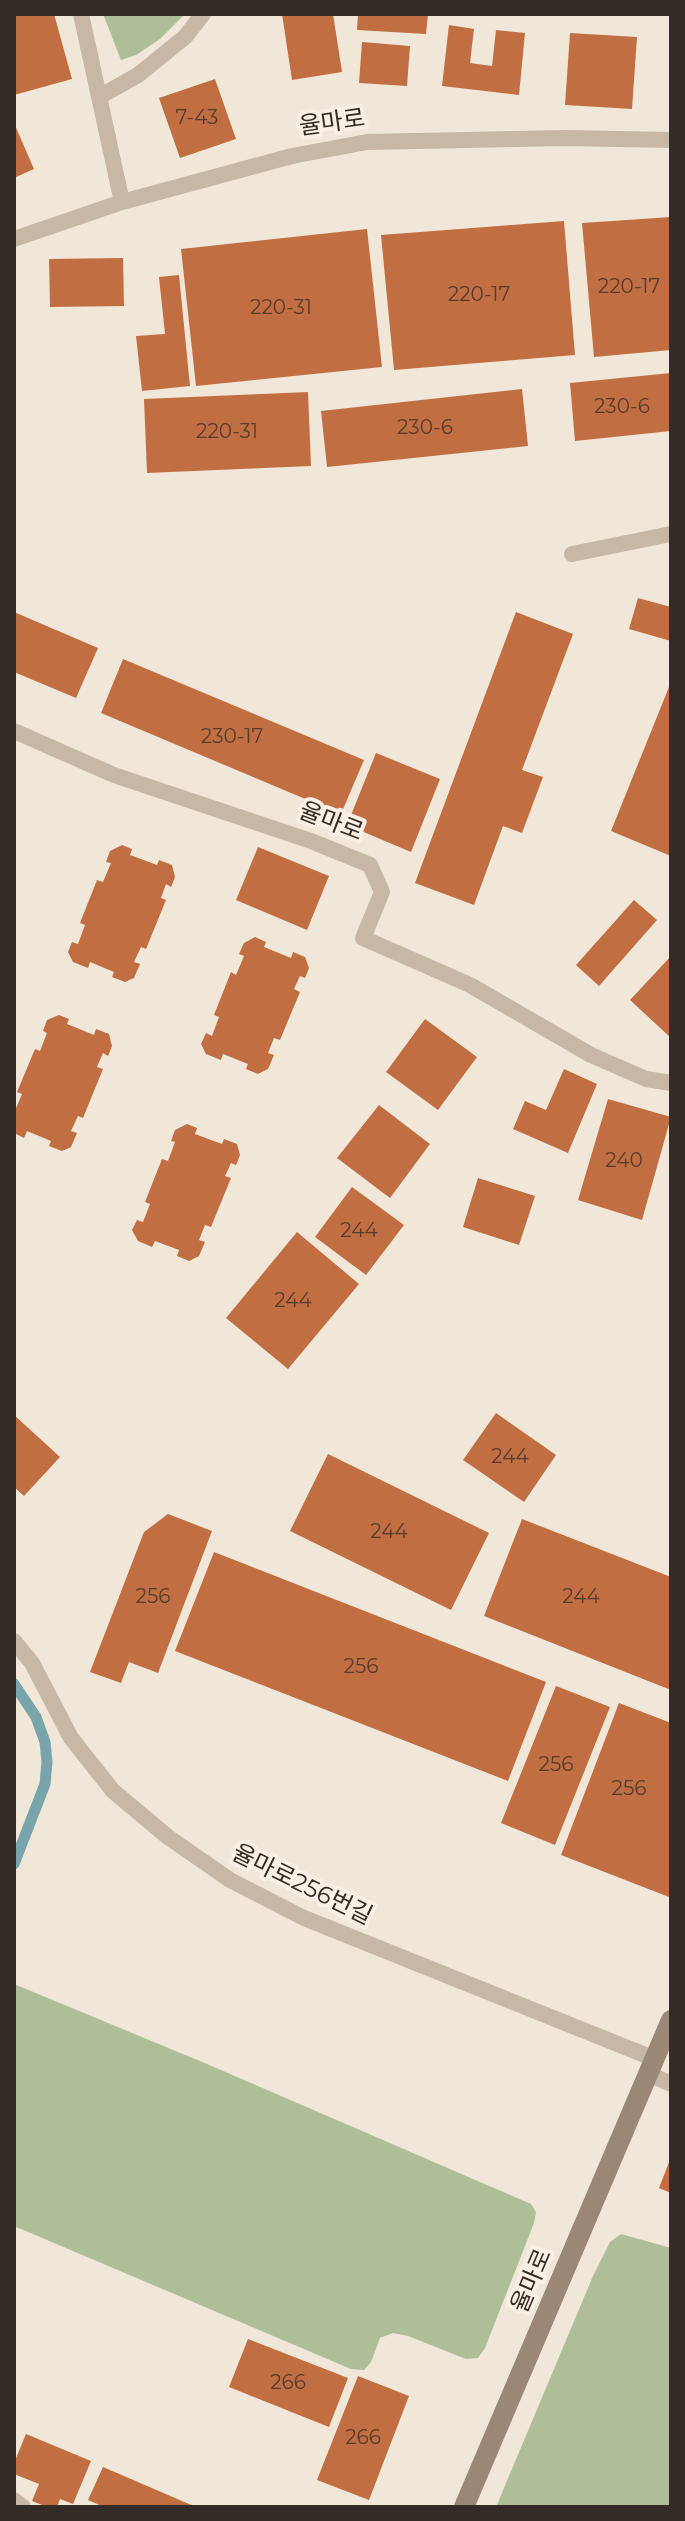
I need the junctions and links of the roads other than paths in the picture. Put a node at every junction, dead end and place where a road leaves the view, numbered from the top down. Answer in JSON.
{"nodes":[{"id":1,"x":81,"y":14,"type":"edge"},
{"id":2,"x":203,"y":14,"type":"edge"},
{"id":3,"x":99,"y":97,"type":"junction"},
{"id":4,"x":671,"y":140,"type":"edge"},
{"id":5,"x":122,"y":202,"type":"junction"},
{"id":6,"x":14,"y":239,"type":"edge"},
{"id":7,"x":671,"y":534,"type":"edge"},
{"id":8,"x":572,"y":554,"type":"dead end"},
{"id":9,"x":14,"y":731,"type":"edge"},
{"id":10,"x":671,"y":1083,"type":"edge"},
{"id":11,"x":14,"y":1641,"type":"edge"},
{"id":12,"x":671,"y":2020,"type":"edge"},
{"id":13,"x":652,"y":2067,"type":"junction"},
{"id":14,"x":671,"y":2084,"type":"edge"},
{"id":15,"x":14,"y":2500,"type":"edge"},
{"id":16,"x":23,"y":2507,"type":"edge"},
{"id":17,"x":464,"y":2507,"type":"edge"}],
"edges":[{"from":1,"to":3,"type":"lane"},
{"from":2,"to":3,"type":"lane"},
{"from":3,"to":5,"type":"lane"},
{"from":4,"to":5,"type":"lane","name":"율마로"},
{"from":5,"to":6,"type":"lane","name":"율마로"},
{"from":7,"to":8,"type":"lane"},
{"from":9,"to":10,"type":"lane","name":"율마로"},
{"from":11,"to":13,"type":"lane","name":"율마로256번길"},
{"from":12,"to":13,"type":"street","name":"율마로"},
{"from":13,"to":14,"type":"lane"},
{"from":13,"to":17,"type":"street","name":"율마로"},
{"from":15,"to":16,"type":"lane"}]}
